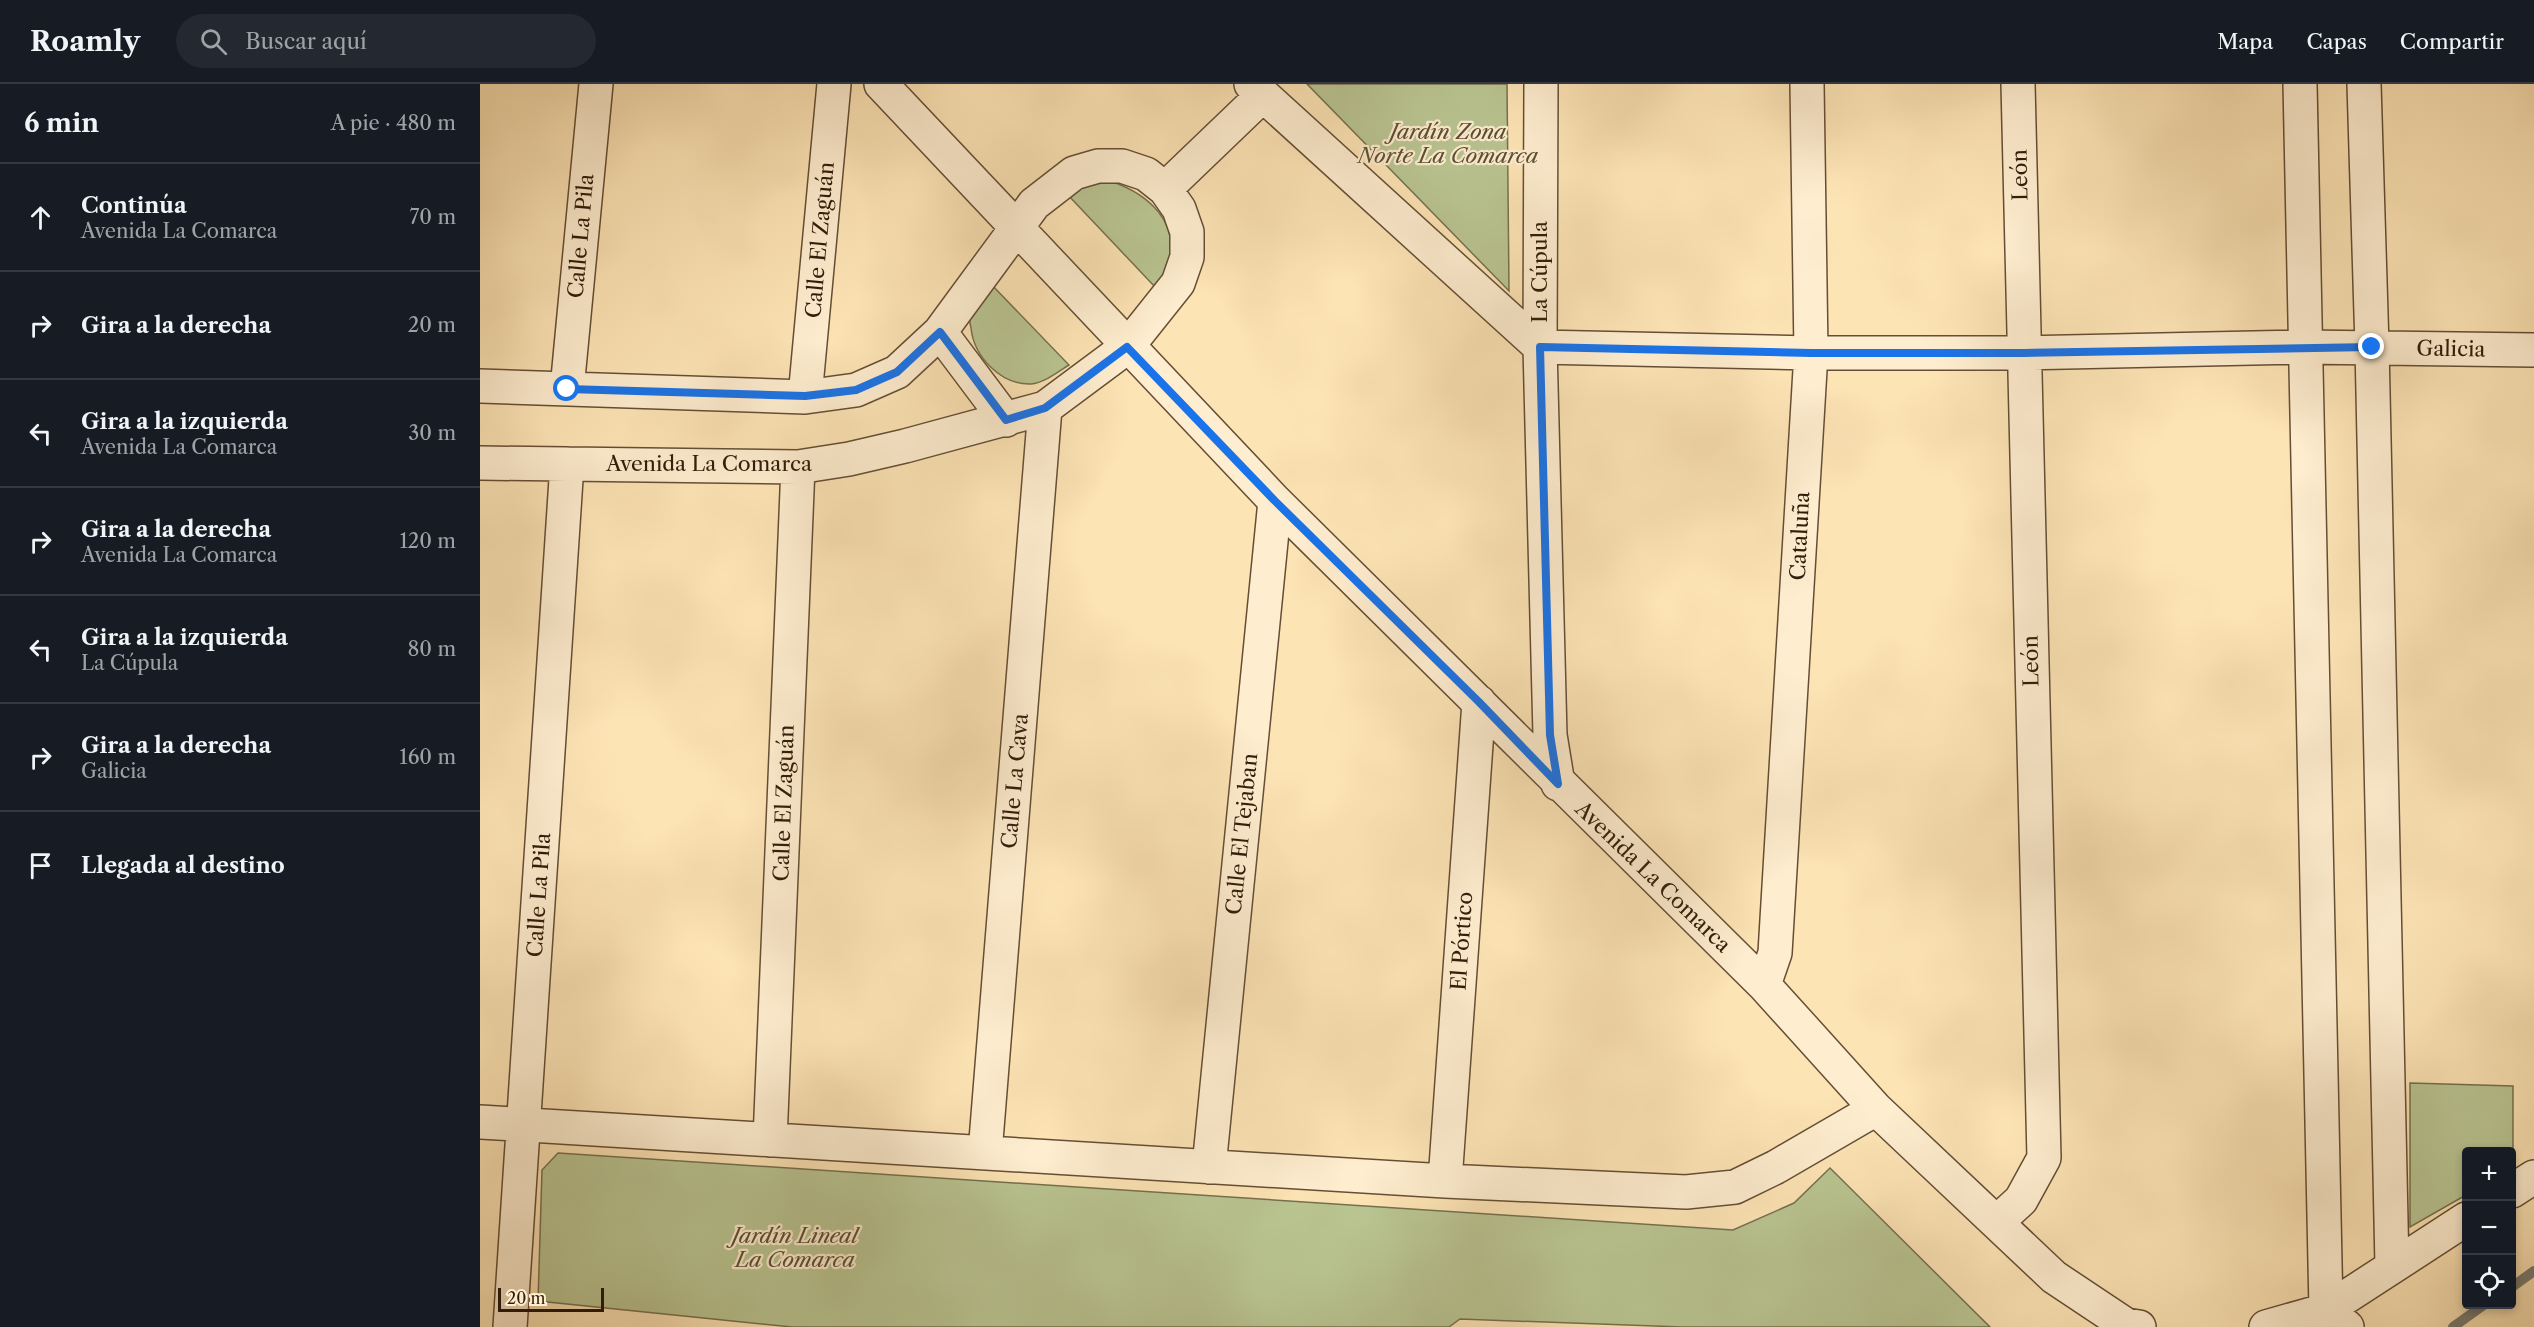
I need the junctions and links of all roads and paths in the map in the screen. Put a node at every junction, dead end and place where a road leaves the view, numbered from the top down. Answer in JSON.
{"nodes":[{"id":1,"x":596,"y":84,"type":"edge"},
{"id":2,"x":834,"y":84,"type":"edge"},
{"id":3,"x":881,"y":84,"type":"edge"},
{"id":4,"x":1541,"y":84,"type":"edge"},
{"id":5,"x":1808,"y":84,"type":"edge"},
{"id":6,"x":2018,"y":84,"type":"edge"},
{"id":7,"x":2300,"y":84,"type":"edge"},
{"id":8,"x":2364,"y":84,"type":"edge"},
{"id":9,"x":1257,"y":90,"type":"edge"},
{"id":10,"x":1165,"y":189,"type":"junction"},
{"id":11,"x":1018,"y":228,"type":"junction"},
{"id":12,"x":940,"y":332,"type":"junction"},
{"id":13,"x":1127,"y":347,"type":"junction"},
{"id":14,"x":1540,"y":347,"type":"junction"},
{"id":15,"x":2304,"y":347,"type":"junction"},
{"id":16,"x":2372,"y":347,"type":"junction"},
{"id":17,"x":2534,"y":350,"type":"edge"},
{"id":18,"x":1811,"y":353,"type":"junction"},
{"id":19,"x":2024,"y":353,"type":"junction"},
{"id":20,"x":480,"y":386,"type":"edge"},
{"id":21,"x":567,"y":389,"type":"junction"},
{"id":22,"x":805,"y":396,"type":"junction"},
{"id":23,"x":1045,"y":408,"type":"junction"},
{"id":24,"x":1006,"y":420,"type":"junction"},
{"id":25,"x":480,"y":463,"type":"edge"},
{"id":26,"x":567,"y":464,"type":"junction"},
{"id":27,"x":798,"y":467,"type":"junction"},
{"id":28,"x":1275,"y":501,"type":"junction"},
{"id":29,"x":1479,"y":702,"type":"junction"},
{"id":30,"x":1558,"y":784,"type":"junction"},
{"id":31,"x":1764,"y":985,"type":"junction"},
{"id":32,"x":1876,"y":1109,"type":"junction"},
{"id":33,"x":480,"y":1122,"type":"edge"},
{"id":34,"x":524,"y":1125,"type":"junction"},
{"id":35,"x":770,"y":1140,"type":"junction"},
{"id":36,"x":985,"y":1153,"type":"junction"},
{"id":37,"x":1209,"y":1167,"type":"junction"},
{"id":38,"x":2534,"y":1176,"type":"edge"},
{"id":39,"x":1445,"y":1181,"type":"junction"},
{"id":40,"x":2516,"y":1188,"type":"edge"},
{"id":41,"x":1997,"y":1222,"type":"junction"},
{"id":42,"x":2462,"y":1222,"type":"edge"},
{"id":43,"x":2392,"y":1266,"type":"junction"},
{"id":44,"x":2337,"y":1318,"type":"edge"},
{"id":45,"x":510,"y":1327,"type":"edge"},
{"id":46,"x":2139,"y":1327,"type":"edge"},
{"id":47,"x":2266,"y":1327,"type":"edge"}],
"edges":[{"from":1,"to":21,"type":"street","name":"Calle La Pila"},
{"from":2,"to":22,"type":"street","name":"Calle El Zaguán"},
{"from":3,"to":11,"type":"street","name":"Avenida La Comarca"},
{"from":4,"to":14,"type":"street","name":"La Cúpula"},
{"from":5,"to":18,"type":"street","name":"Cataluña"},
{"from":6,"to":19,"type":"street","name":"León"},
{"from":7,"to":15,"type":"street"},
{"from":8,"to":16,"type":"street"},
{"from":9,"to":10,"type":"street"},
{"from":9,"to":14,"type":"street"},
{"from":10,"to":11,"type":"street"},
{"from":10,"to":13,"type":"street"},
{"from":11,"to":12,"type":"street"},
{"from":11,"to":13,"type":"street","name":"Avenida La Comarca"},
{"from":12,"to":22,"type":"street"},
{"from":12,"to":24,"type":"street"},
{"from":13,"to":23,"type":"street","name":"Avenida La Comarca"},
{"from":13,"to":28,"type":"street","name":"Avenida La Comarca"},
{"from":14,"to":18,"type":"street","name":"Galicia"},
{"from":14,"to":30,"type":"street","name":"La Cúpula"},
{"from":15,"to":16,"type":"street","name":"Galicia"},
{"from":15,"to":19,"type":"street","name":"Galicia"},
{"from":15,"to":44,"type":"street"},
{"from":16,"to":17,"type":"street","name":"Galicia"},
{"from":16,"to":43,"type":"street"},
{"from":18,"to":19,"type":"street","name":"Galicia"},
{"from":18,"to":31,"type":"street","name":"Cataluña"},
{"from":19,"to":41,"type":"street","name":"León"},
{"from":20,"to":21,"type":"street"},
{"from":21,"to":22,"type":"street"},
{"from":23,"to":24,"type":"street","name":"Avenida La Comarca"},
{"from":23,"to":36,"type":"street","name":"Calle La Cava"},
{"from":24,"to":27,"type":"street","name":"Avenida La Comarca"},
{"from":25,"to":26,"type":"street","name":"Avenida La Comarca"},
{"from":26,"to":27,"type":"street","name":"Avenida La Comarca"},
{"from":26,"to":34,"type":"street","name":"Calle La Pila"},
{"from":27,"to":35,"type":"street","name":"Calle El Zaguán"},
{"from":28,"to":29,"type":"street","name":"Avenida La Comarca"},
{"from":28,"to":37,"type":"street","name":"Calle El Tejaban"},
{"from":29,"to":30,"type":"street","name":"Avenida La Comarca"},
{"from":29,"to":39,"type":"street","name":"El Pórtico"},
{"from":30,"to":31,"type":"street","name":"Avenida La Comarca"},
{"from":31,"to":32,"type":"street","name":"Avenida La Comarca"},
{"from":32,"to":39,"type":"street"},
{"from":32,"to":41,"type":"street","name":"Avenida La Comarca"},
{"from":33,"to":34,"type":"street"},
{"from":34,"to":35,"type":"street"},
{"from":34,"to":45,"type":"street","name":"Calle La Pila"},
{"from":35,"to":36,"type":"street"},
{"from":36,"to":37,"type":"street"},
{"from":37,"to":39,"type":"street"},
{"from":38,"to":40,"type":"street"},
{"from":41,"to":46,"type":"street","name":"Avenida La Comarca"},
{"from":42,"to":43,"type":"street"},
{"from":43,"to":44,"type":"street"},
{"from":44,"to":47,"type":"street"}]}
